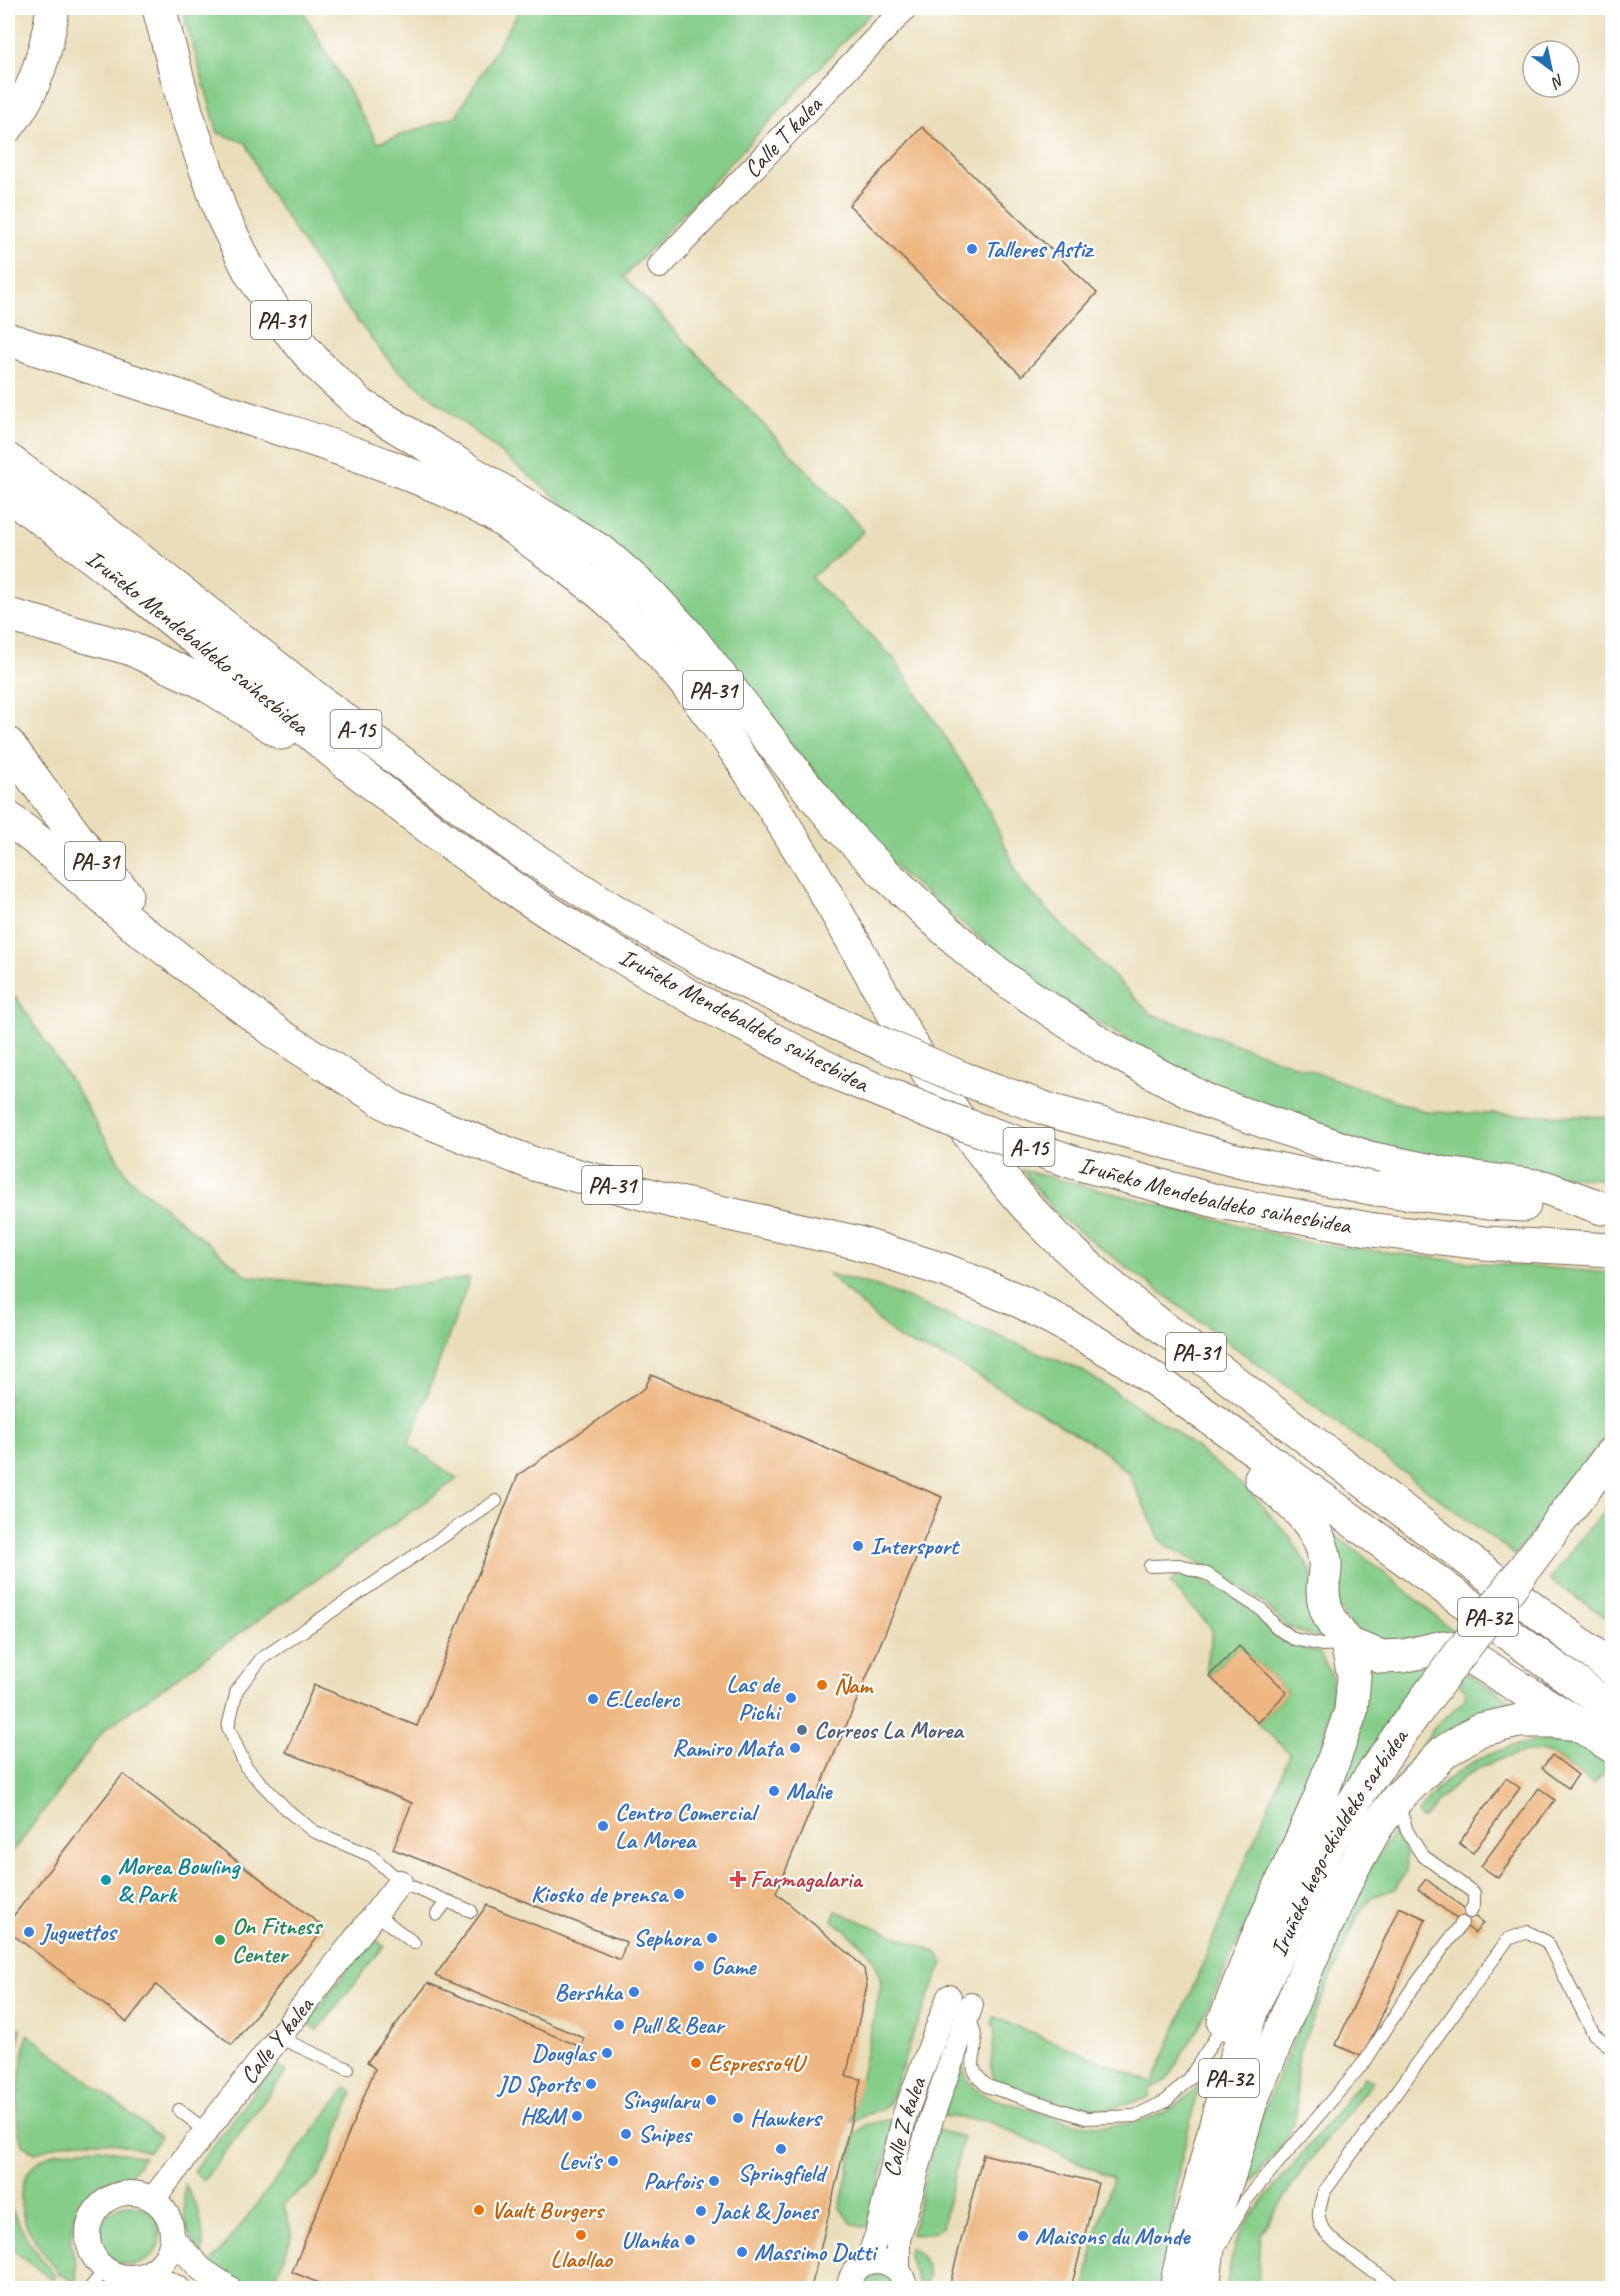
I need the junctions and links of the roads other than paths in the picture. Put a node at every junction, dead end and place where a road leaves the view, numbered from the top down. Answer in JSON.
{"nodes":[{"id":1,"x":53,"y":8,"type":"edge"},
{"id":2,"x":159,"y":8,"type":"edge"},
{"id":3,"x":905,"y":8,"type":"edge"},
{"id":4,"x":8,"y":126,"type":"edge"},
{"id":5,"x":660,"y":266,"type":"dead end"},
{"id":6,"x":8,"y":339,"type":"edge"},
{"id":7,"x":8,"y":460,"type":"edge"},
{"id":8,"x":8,"y":495,"type":"edge"},
{"id":9,"x":548,"y":521,"type":"junction"},
{"id":10,"x":8,"y":615,"type":"edge"},
{"id":11,"x":8,"y":744,"type":"edge"},
{"id":12,"x":380,"y":789,"type":"junction"},
{"id":13,"x":8,"y":818,"type":"edge"},
{"id":14,"x":862,"y":957,"type":"junction"},
{"id":15,"x":193,"y":969,"type":"junction"},
{"id":16,"x":1607,"y":1208,"type":"edge"},
{"id":17,"x":1612,"y":1250,"type":"edge"},
{"id":18,"x":1065,"y":1325,"type":"junction"},
{"id":19,"x":1612,"y":1453,"type":"edge"},
{"id":20,"x":1337,"y":1462,"type":"junction"},
{"id":21,"x":1612,"y":1476,"type":"edge"},
{"id":22,"x":496,"y":1501,"type":"dead end"},
{"id":23,"x":1570,"y":1517,"type":"junction"},
{"id":24,"x":1150,"y":1566,"type":"dead end"},
{"id":25,"x":1612,"y":1640,"type":"edge"},
{"id":26,"x":1347,"y":1644,"type":"junction"},
{"id":27,"x":1612,"y":1668,"type":"edge"},
{"id":28,"x":1612,"y":1709,"type":"edge"},
{"id":29,"x":1416,"y":1723,"type":"junction"},
{"id":30,"x":1578,"y":1724,"type":"junction"},
{"id":31,"x":1612,"y":1746,"type":"edge"},
{"id":32,"x":1397,"y":1798,"type":"junction"},
{"id":33,"x":400,"y":1882,"type":"junction"},
{"id":34,"x":446,"y":1902,"type":"junction"},
{"id":35,"x":471,"y":1911,"type":"dead end"},
{"id":36,"x":1470,"y":1912,"type":"dead end"},
{"id":37,"x":375,"y":1913,"type":"junction"},
{"id":38,"x":437,"y":1914,"type":"dead end"},
{"id":39,"x":1462,"y":1923,"type":"dead end"},
{"id":40,"x":414,"y":1943,"type":"dead end"},
{"id":41,"x":963,"y":2005,"type":"junction"},
{"id":42,"x":1224,"y":2023,"type":"junction"},
{"id":43,"x":278,"y":2037,"type":"junction"},
{"id":44,"x":1612,"y":2048,"type":"edge"},
{"id":45,"x":348,"y":2069,"type":"dead end"},
{"id":46,"x":179,"y":2110,"type":"dead end"},
{"id":47,"x":206,"y":2131,"type":"junction"},
{"id":48,"x":153,"y":2199,"type":"junction"},
{"id":49,"x":1211,"y":2225,"type":"junction"},
{"id":50,"x":173,"y":2239,"type":"junction"},
{"id":51,"x":867,"y":2262,"type":"junction"},
{"id":52,"x":105,"y":2270,"type":"junction"},
{"id":53,"x":148,"y":2274,"type":"junction"},
{"id":54,"x":902,"y":2279,"type":"edge"},
{"id":55,"x":1190,"y":2282,"type":"edge"},
{"id":56,"x":90,"y":2289,"type":"edge"},
{"id":57,"x":178,"y":2289,"type":"edge"},
{"id":58,"x":229,"y":2289,"type":"edge"},
{"id":59,"x":849,"y":2289,"type":"edge"},
{"id":60,"x":1398,"y":2289,"type":"edge"}],
"edges":[{"from":1,"to":4,"type":"main road"},
{"from":2,"to":9,"type":"main road","number":"PA-31"},
{"from":3,"to":5,"type":"street","name":"Calle T kalea"},
{"from":6,"to":14,"type":"main road"},
{"from":7,"to":16,"type":"main road","name":"Iruñeko Mendebaldeko saihesbidea","number":"A-15","bridge":true},
{"from":8,"to":12,"type":"main road","name":"Iruñeko Mendebaldeko saihesbidea","number":"A-15"},
{"from":9,"to":14,"type":"main road","number":"PA-31"},
{"from":9,"to":16,"type":"main road"},
{"from":10,"to":12,"type":"main road"},
{"from":11,"to":15,"type":"main road","number":"PA-31"},
{"from":12,"to":17,"type":"main road","name":"Iruñeko Mendebaldeko saihesbidea","number":"A-15","bridge":true},
{"from":13,"to":15,"type":"main road"},
{"from":14,"to":20,"type":"main road","number":"PA-31"},
{"from":15,"to":18,"type":"main road","number":"PA-31"},
{"from":18,"to":26,"type":"main road"},
{"from":18,"to":28,"type":"main road","number":"PA-31"},
{"from":19,"to":23,"type":"main road","name":"Iruñeko hego-ekialdeko sarbidea","number":"PA-32"},
{"from":20,"to":25,"type":"main road"},
{"from":20,"to":27,"type":"main road","number":"PA-31"},
{"from":21,"to":23,"type":"main road","name":"Iruñeko hego-ekialdeko sarbidea","number":"PA-32"},
{"from":22,"to":33,"type":"lane"},
{"from":23,"to":29,"type":"main road","name":"Iruñeko hego-ekialdeko sarbidea","number":"PA-32","bridge":true},
{"from":24,"to":26,"type":"lane"},
{"from":26,"to":30,"type":"main road"},
{"from":26,"to":42,"type":"main road"},
{"from":29,"to":49,"type":"main road","name":"Iruñeko hego-ekialdeko sarbidea","number":"PA-32"},
{"from":29,"to":55,"type":"main road","name":"Iruñeko hego-ekialdeko sarbidea","number":"PA-32"},
{"from":30,"to":31,"type":"main road"},
{"from":30,"to":32,"type":"main road"},
{"from":32,"to":36,"type":"lane"},
{"from":32,"to":49,"type":"main road"},
{"from":33,"to":34,"type":"lane"},
{"from":33,"to":37,"type":"street","name":"Calle Y kalea"},
{"from":34,"to":35,"type":"lane"},
{"from":34,"to":38,"type":"lane"},
{"from":37,"to":40,"type":"lane"},
{"from":37,"to":43,"type":"street","name":"Calle Y kalea"},
{"from":39,"to":55,"type":"lane"},
{"from":41,"to":42,"type":"lane"},
{"from":41,"to":51,"type":"street","name":"Calle Z kalea"},
{"from":41,"to":54,"type":"street","name":"Calle Z kalea"},
{"from":42,"to":55,"type":"main road"},
{"from":43,"to":45,"type":"lane"},
{"from":43,"to":47,"type":"street","name":"Calle Y kalea"},
{"from":44,"to":60,"type":"lane"},
{"from":46,"to":47,"type":"lane"},
{"from":47,"to":48,"type":"street","name":"Calle Y kalea"},
{"from":48,"to":50,"type":"street"},
{"from":48,"to":52,"type":"street"},
{"from":49,"to":55,"type":"main road","name":"Iruñeko hego-ekialdeko sarbidea","number":"PA-32"},
{"from":50,"to":53,"type":"street"},
{"from":50,"to":58,"type":"street"},
{"from":51,"to":54,"type":"street"},
{"from":51,"to":59,"type":"street","name":"Calle Z kalea"},
{"from":52,"to":53,"type":"street"},
{"from":52,"to":56,"type":"lane"},
{"from":53,"to":57,"type":"street"}]}
